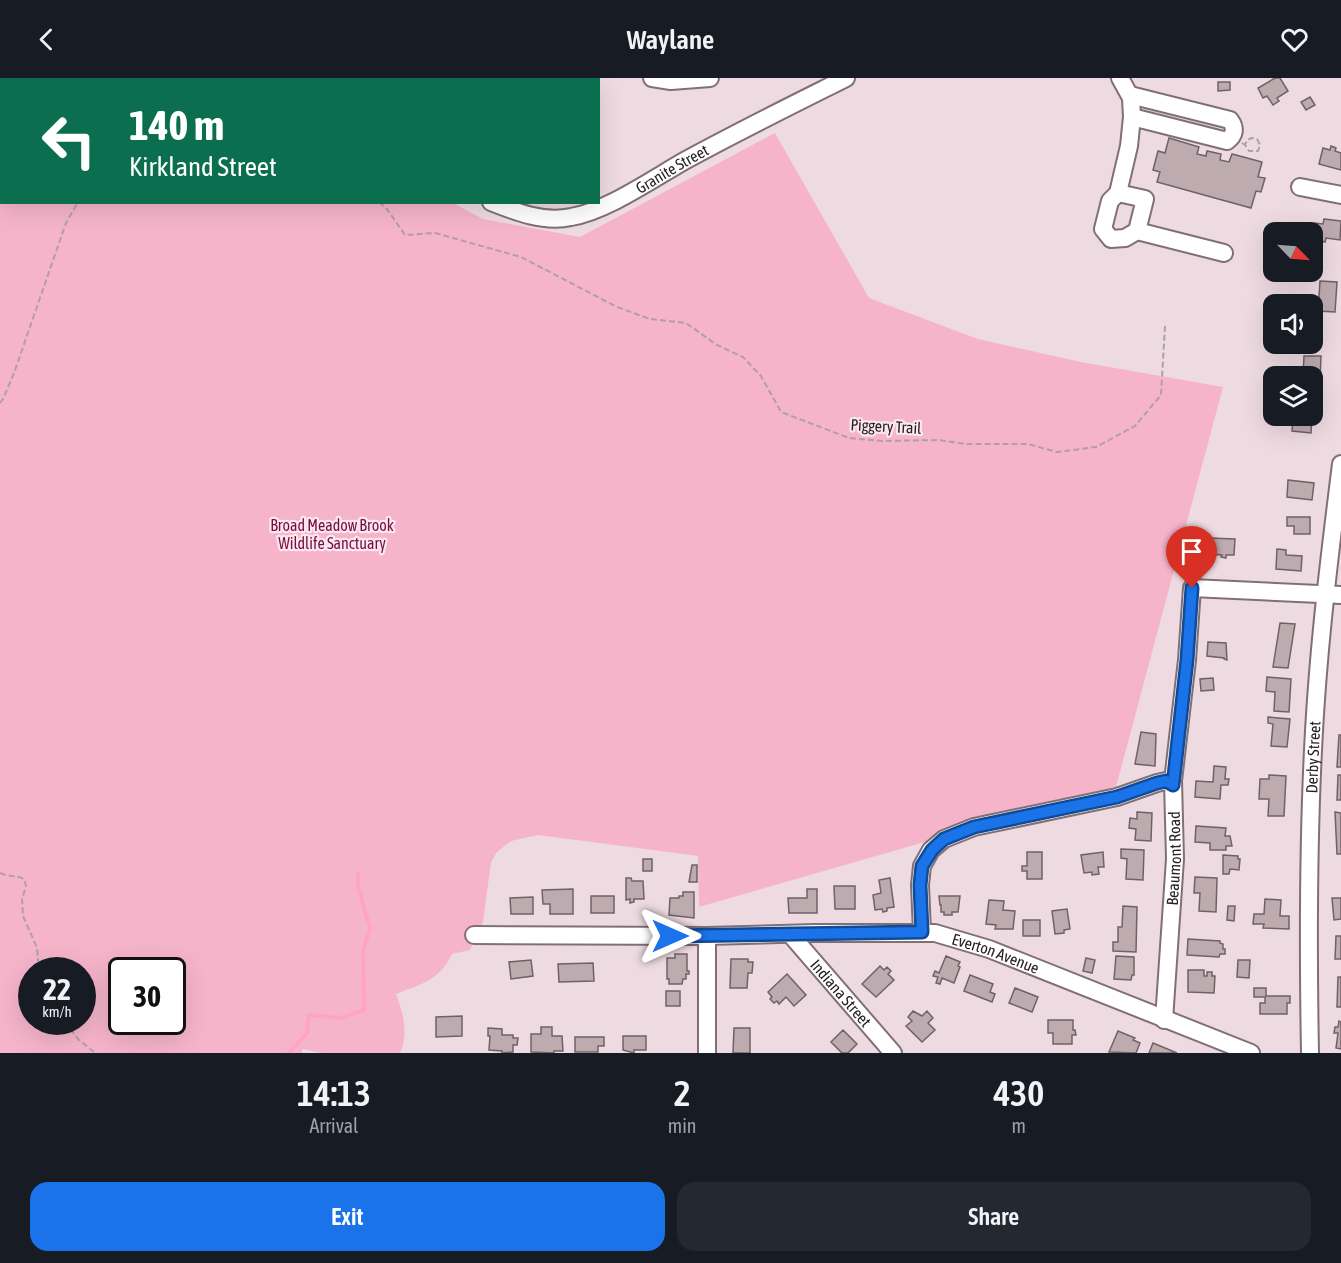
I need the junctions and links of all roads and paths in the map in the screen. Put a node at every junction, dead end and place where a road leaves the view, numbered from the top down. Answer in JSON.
{"nodes":[{"id":1,"x":652,"y":78,"type":"edge"},
{"id":2,"x":710,"y":78,"type":"edge"},
{"id":3,"x":846,"y":78,"type":"edge"},
{"id":4,"x":1120,"y":78,"type":"edge"},
{"id":5,"x":1130,"y":95,"type":"junction"},
{"id":6,"x":1132,"y":117,"type":"junction"},
{"id":7,"x":1245,"y":145,"type":"joint"},
{"id":8,"x":1300,"y":187,"type":"dead end"},
{"id":9,"x":1118,"y":193,"type":"junction"},
{"id":10,"x":1334,"y":194,"type":"edge"},
{"id":11,"x":77,"y":204,"type":"edge"},
{"id":12,"x":381,"y":204,"type":"edge"},
{"id":13,"x":496,"y":204,"type":"edge"},
{"id":14,"x":1137,"y":231,"type":"junction"},
{"id":15,"x":1224,"y":253,"type":"dead end"},
{"id":16,"x":1165,"y":326,"type":"dead end"},
{"id":17,"x":0,"y":403,"type":"edge"},
{"id":18,"x":1341,"y":464,"type":"edge"},
{"id":19,"x":1334,"y":595,"type":"edge"},
{"id":20,"x":1173,"y":785,"type":"junction"},
{"id":21,"x":0,"y":873,"type":"edge"},
{"id":22,"x":922,"y":932,"type":"junction"},
{"id":23,"x":790,"y":934,"type":"junction"},
{"id":24,"x":474,"y":935,"type":"dead end"},
{"id":25,"x":707,"y":936,"type":"junction"},
{"id":26,"x":38,"y":957,"type":"edge"},
{"id":27,"x":1164,"y":1020,"type":"junction"},
{"id":28,"x":75,"y":1035,"type":"edge"},
{"id":29,"x":95,"y":1053,"type":"edge"},
{"id":30,"x":707,"y":1053,"type":"edge"},
{"id":31,"x":893,"y":1053,"type":"edge"},
{"id":32,"x":1251,"y":1053,"type":"edge"},
{"id":33,"x":1310,"y":1053,"type":"edge"}],
"edges":[{"from":1,"to":2,"type":"street"},
{"from":3,"to":13,"type":"street","name":"Granite Street"},
{"from":4,"to":5,"type":"street"},
{"from":5,"to":6,"type":"street"},
{"from":5,"to":6,"type":"street"},
{"from":6,"to":9,"type":"street"},
{"from":7,"to":7,"type":"path"},
{"from":8,"to":10,"type":"street"},
{"from":9,"to":14,"type":"street"},
{"from":9,"to":14,"type":"street"},
{"from":11,"to":17,"type":"path"},
{"from":12,"to":16,"type":"path","name":"Piggery Trail"},
{"from":14,"to":15,"type":"street"},
{"from":18,"to":19,"type":"street","name":"Derby Street"},
{"from":19,"to":20,"type":"street","name":"Beaumont Road"},
{"from":19,"to":33,"type":"street","name":"Derby Street"},
{"from":20,"to":22,"type":"street"},
{"from":20,"to":27,"type":"street","name":"Beaumont Road"},
{"from":21,"to":26,"type":"path"},
{"from":22,"to":23,"type":"street","name":"Everton Avenue"},
{"from":22,"to":27,"type":"street","name":"Everton Avenue"},
{"from":23,"to":25,"type":"street","name":"Everton Avenue"},
{"from":23,"to":31,"type":"street","name":"Indiana Street"},
{"from":24,"to":25,"type":"street","name":"Everton Avenue"},
{"from":25,"to":30,"type":"street"},
{"from":27,"to":32,"type":"street","name":"Everton Avenue"},
{"from":28,"to":29,"type":"path"}]}
